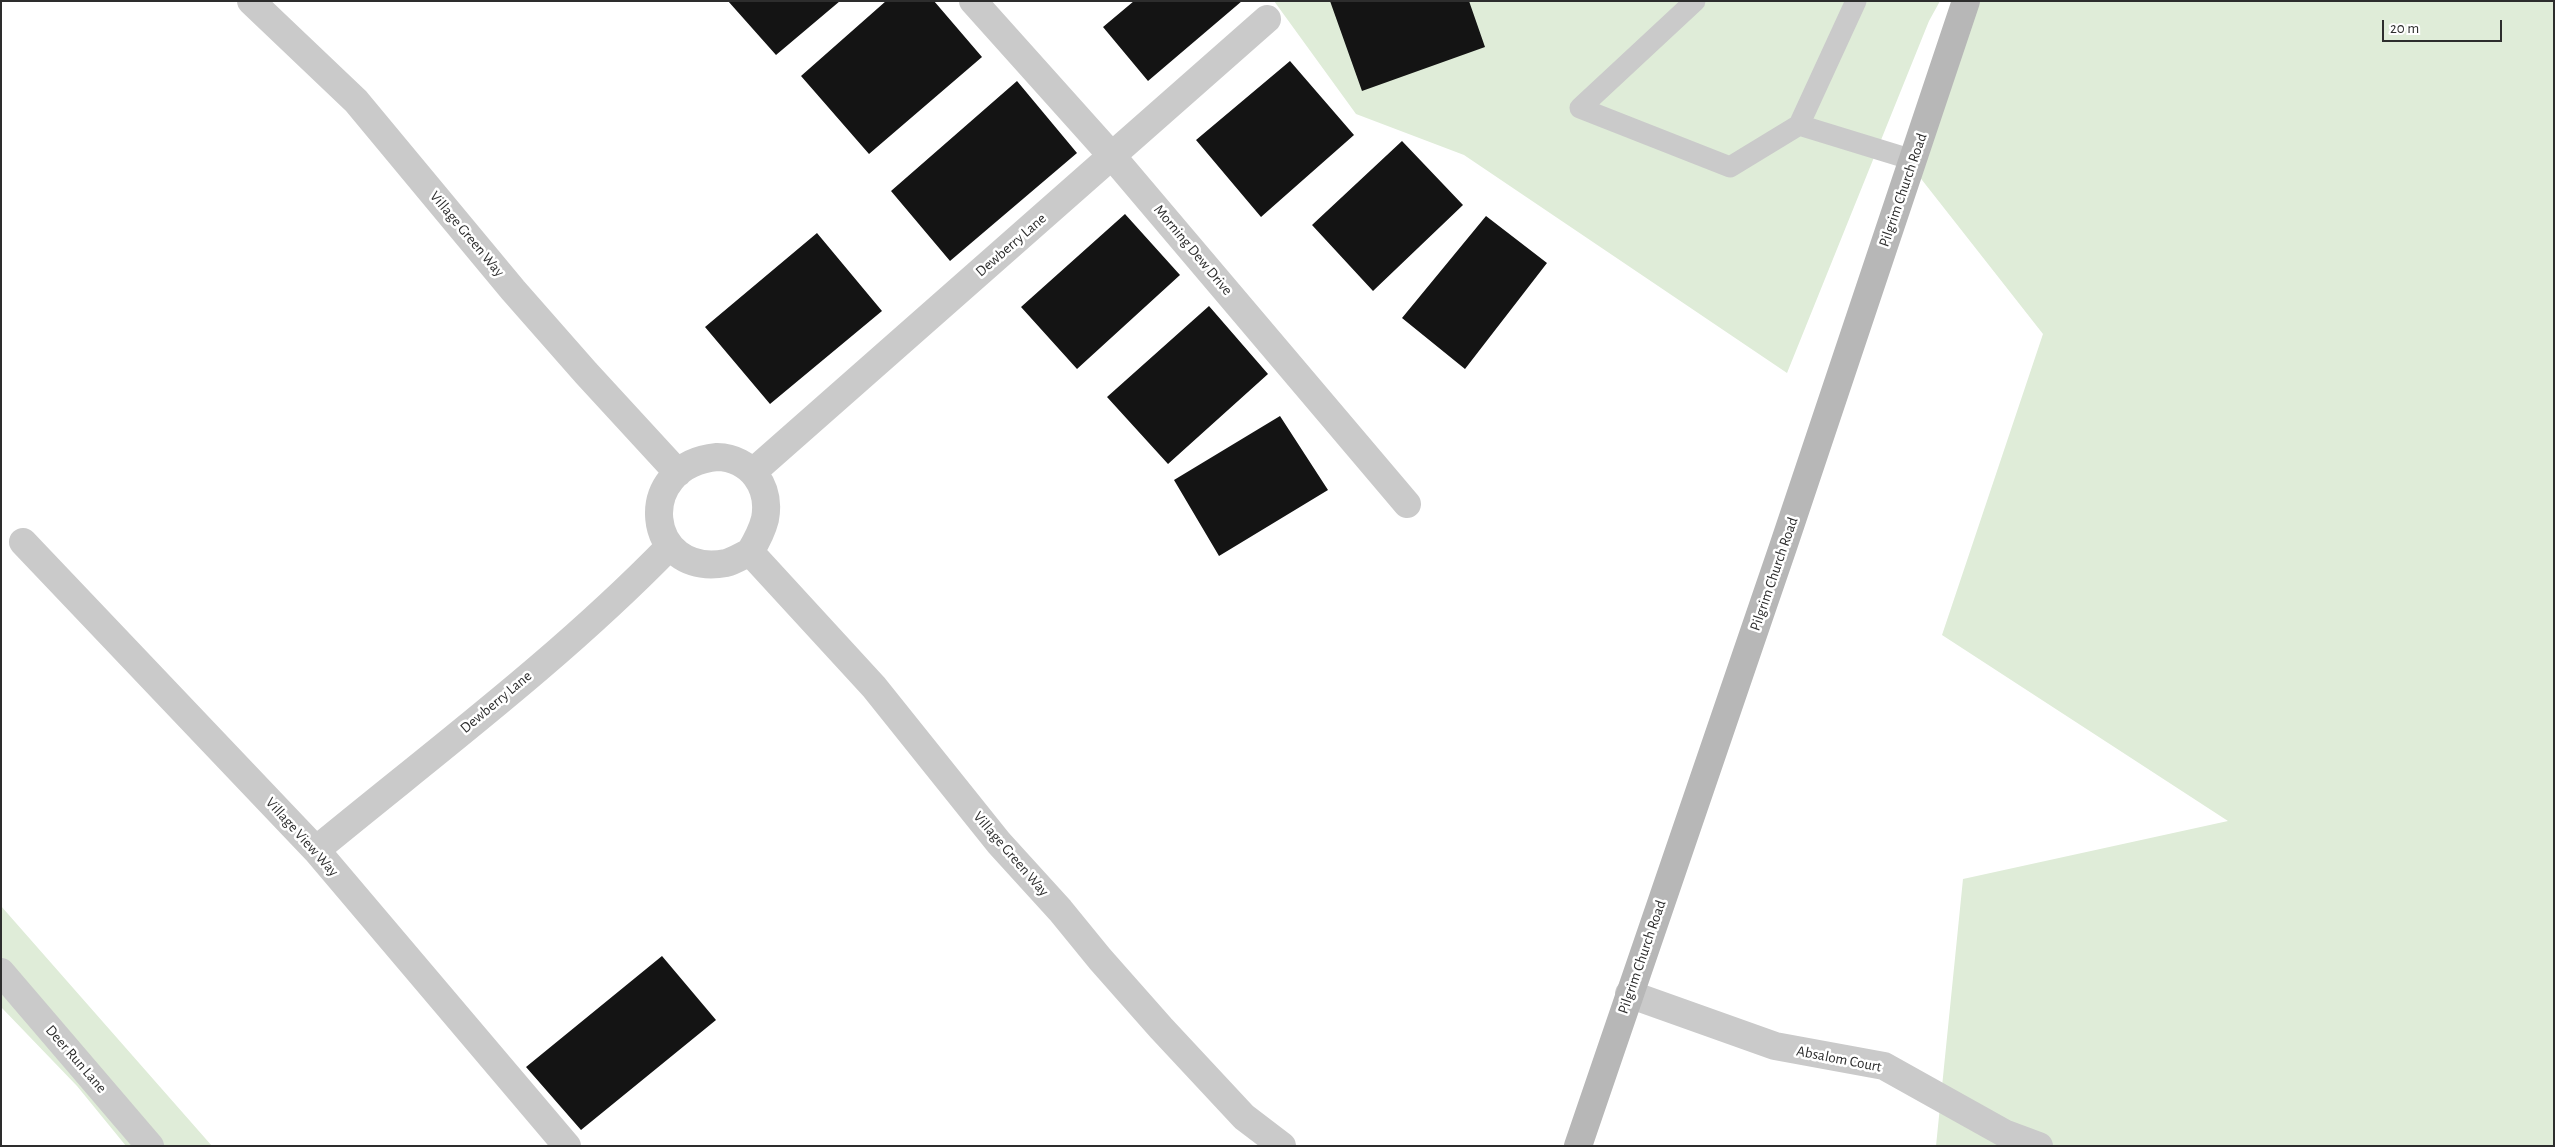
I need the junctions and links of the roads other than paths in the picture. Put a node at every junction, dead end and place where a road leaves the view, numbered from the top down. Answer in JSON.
{"nodes":[{"id":1,"x":251,"y":1,"type":"edge"},
{"id":2,"x":973,"y":1,"type":"edge"},
{"id":3,"x":1696,"y":1,"type":"edge"},
{"id":4,"x":1856,"y":1,"type":"edge"},
{"id":5,"x":1966,"y":1,"type":"edge"},
{"id":6,"x":1268,"y":19,"type":"dead end"},
{"id":7,"x":1799,"y":125,"type":"junction"},
{"id":8,"x":1112,"y":156,"type":"junction"},
{"id":9,"x":1913,"y":160,"type":"junction"},
{"id":10,"x":754,"y":471,"type":"junction"},
{"id":11,"x":678,"y":473,"type":"junction"},
{"id":12,"x":1407,"y":504,"type":"dead end"},
{"id":13,"x":23,"y":542,"type":"dead end"},
{"id":14,"x":669,"y":547,"type":"junction"},
{"id":15,"x":750,"y":552,"type":"junction"},
{"id":16,"x":316,"y":850,"type":"junction"},
{"id":17,"x":1,"y":972,"type":"edge"},
{"id":18,"x":1629,"y":994,"type":"junction"},
{"id":19,"x":150,"y":1146,"type":"edge"},
{"id":20,"x":567,"y":1146,"type":"edge"},
{"id":21,"x":1282,"y":1146,"type":"edge"},
{"id":22,"x":1578,"y":1146,"type":"edge"},
{"id":23,"x":2039,"y":1146,"type":"edge"}],
"edges":[{"from":1,"to":11,"type":"street","name":"Village Green Way"},
{"from":2,"to":8,"type":"street","name":"Morning Dew Drive"},
{"from":3,"to":7,"type":"lane"},
{"from":4,"to":7,"type":"lane"},
{"from":5,"to":9,"type":"street","name":"Pilgrim Church Road"},
{"from":6,"to":8,"type":"street","name":"Dewberry Lane"},
{"from":7,"to":9,"type":"lane"},
{"from":8,"to":10,"type":"street","name":"Dewberry Lane"},
{"from":8,"to":12,"type":"street","name":"Morning Dew Drive"},
{"from":9,"to":18,"type":"street","name":"Pilgrim Church Road"},
{"from":10,"to":11,"type":"street"},
{"from":10,"to":15,"type":"street"},
{"from":11,"to":14,"type":"street"},
{"from":13,"to":16,"type":"street","name":"Village View Way"},
{"from":14,"to":15,"type":"street"},
{"from":14,"to":16,"type":"street","name":"Dewberry Lane"},
{"from":15,"to":21,"type":"street","name":"Village Green Way"},
{"from":16,"to":20,"type":"street","name":"Village View Way"},
{"from":17,"to":19,"type":"street","name":"Deer Run Lane"},
{"from":18,"to":22,"type":"street","name":"Pilgrim Church Road"},
{"from":18,"to":23,"type":"street","name":"Absalom Court"}]}
